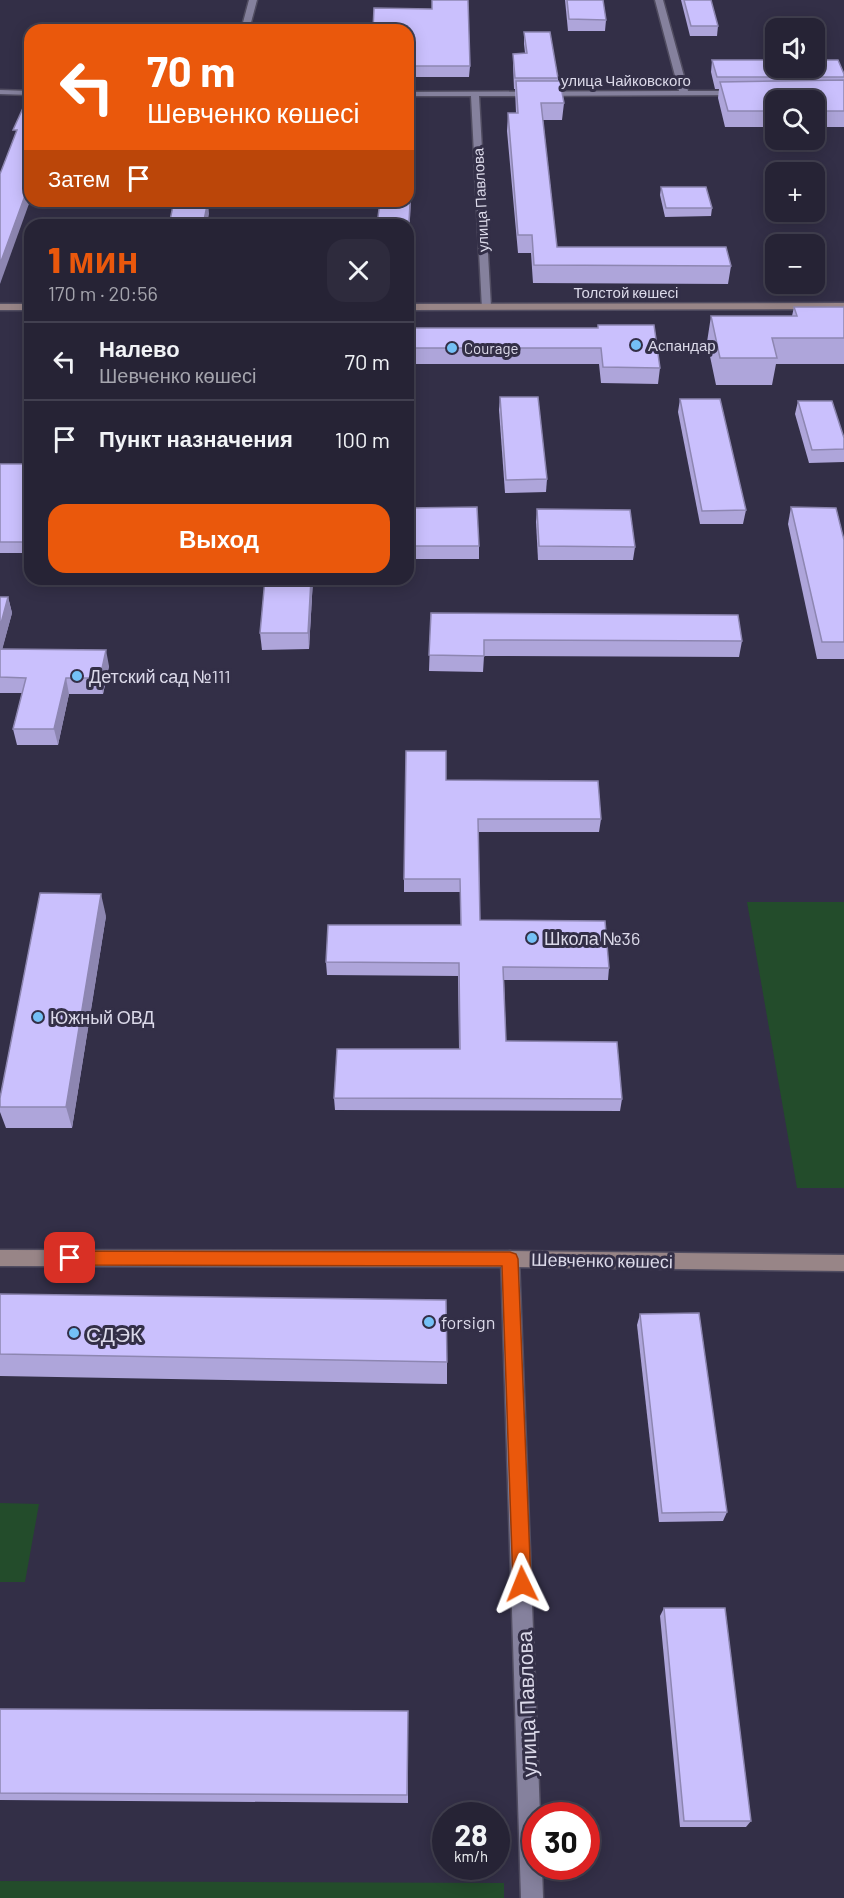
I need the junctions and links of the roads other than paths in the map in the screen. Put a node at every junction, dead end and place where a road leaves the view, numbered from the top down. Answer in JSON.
{"nodes":[{"id":1,"x":252,"y":0,"type":"edge"},
{"id":2,"x":659,"y":0,"type":"edge"},
{"id":3,"x":246,"y":24,"type":"edge"},
{"id":4,"x":0,"y":92,"type":"edge"},
{"id":5,"x":24,"y":93,"type":"edge"},
{"id":6,"x":684,"y":93,"type":"junction"},
{"id":7,"x":753,"y":93,"type":"edge"},
{"id":8,"x":414,"y":94,"type":"edge"},
{"id":9,"x":475,"y":94,"type":"junction"},
{"id":10,"x":844,"y":306,"type":"edge"},
{"id":11,"x":0,"y":307,"type":"edge"},
{"id":12,"x":24,"y":307,"type":"edge"},
{"id":13,"x":414,"y":307,"type":"edge"},
{"id":14,"x":486,"y":307,"type":"junction"},
{"id":15,"x":0,"y":1258,"type":"edge"},
{"id":16,"x":510,"y":1259,"type":"junction"},
{"id":17,"x":844,"y":1263,"type":"edge"},
{"id":18,"x":532,"y":1898,"type":"edge"}],
"edges":[{"from":1,"to":3,"type":"street"},
{"from":2,"to":6,"type":"street"},
{"from":4,"to":5,"type":"street"},
{"from":6,"to":7,"type":"street","name":"улица Чайковского"},
{"from":6,"to":9,"type":"street","name":"улица Чайковского"},
{"from":8,"to":9,"type":"street","name":"улица Чайковского"},
{"from":9,"to":14,"type":"street","name":"улица Павлова"},
{"from":10,"to":14,"type":"street","name":"Толстой көшесі"},
{"from":11,"to":12,"type":"street"},
{"from":13,"to":14,"type":"street","name":"Толстой көшесі"},
{"from":15,"to":16,"type":"street","name":"Шевченко көшесі"},
{"from":16,"to":17,"type":"street","name":"Шевченко көшесі"},
{"from":16,"to":18,"type":"street","name":"улица Павлова"}]}
